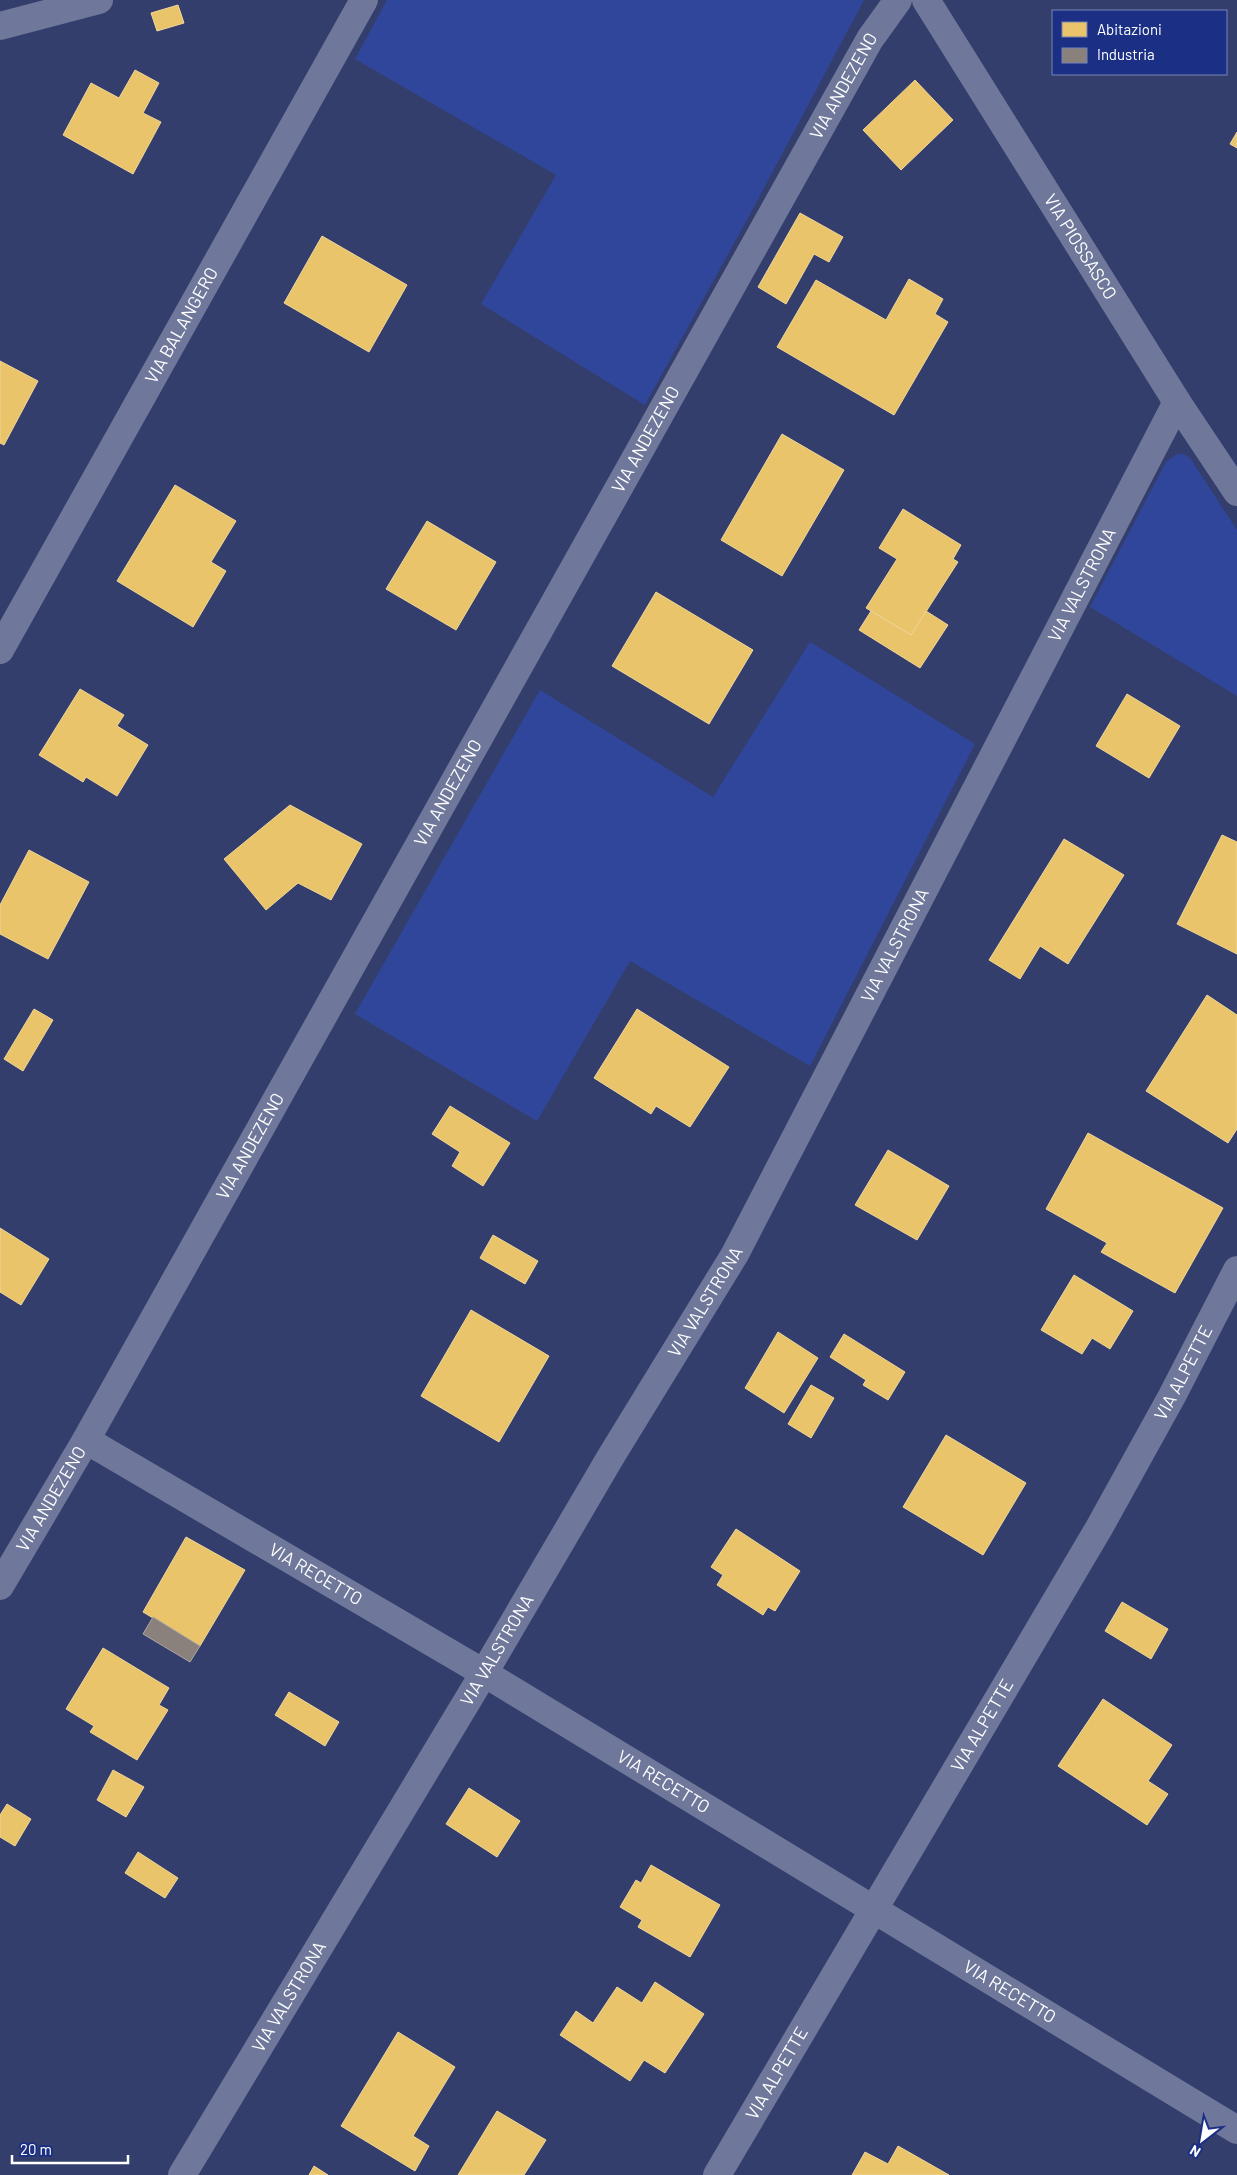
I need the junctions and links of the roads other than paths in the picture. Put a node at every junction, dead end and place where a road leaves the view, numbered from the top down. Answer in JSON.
{"nodes":[{"id":1,"x":99,"y":0,"type":"edge"},
{"id":2,"x":364,"y":0,"type":"edge"},
{"id":3,"x":898,"y":0,"type":"edge"},
{"id":4,"x":926,"y":0,"type":"edge"},
{"id":5,"x":0,"y":26,"type":"edge"},
{"id":6,"x":1177,"y":402,"type":"junction"},
{"id":7,"x":1237,"y":492,"type":"edge"},
{"id":8,"x":0,"y":650,"type":"edge"},
{"id":9,"x":1237,"y":1270,"type":"edge"},
{"id":10,"x":86,"y":1440,"type":"junction"},
{"id":11,"x":0,"y":1586,"type":"edge"},
{"id":12,"x":484,"y":1673,"type":"junction"},
{"id":13,"x":875,"y":1909,"type":"junction"},
{"id":14,"x":1237,"y":2130,"type":"edge"},
{"id":15,"x":182,"y":2175,"type":"edge"},
{"id":16,"x":717,"y":2175,"type":"edge"}],
"edges":[{"from":1,"to":5,"type":"street"},
{"from":2,"to":8,"type":"street","name":"VIA BALANGERO"},
{"from":3,"to":10,"type":"street","name":"VIA ANDEZENO"},
{"from":4,"to":6,"type":"street","name":"VIA PIOSSASCO"},
{"from":6,"to":7,"type":"street","name":"VIA PIOSSASCO"},
{"from":6,"to":12,"type":"street","name":"VIA VALSTRONA"},
{"from":9,"to":13,"type":"street","name":"VIA ALPETTE"},
{"from":10,"to":11,"type":"street","name":"VIA ANDEZENO"},
{"from":10,"to":12,"type":"street","name":"VIA RECETTO"},
{"from":12,"to":13,"type":"street","name":"VIA RECETTO"},
{"from":12,"to":15,"type":"street","name":"VIA VALSTRONA"},
{"from":13,"to":14,"type":"street","name":"VIA RECETTO"},
{"from":13,"to":16,"type":"street","name":"VIA ALPETTE"}]}
